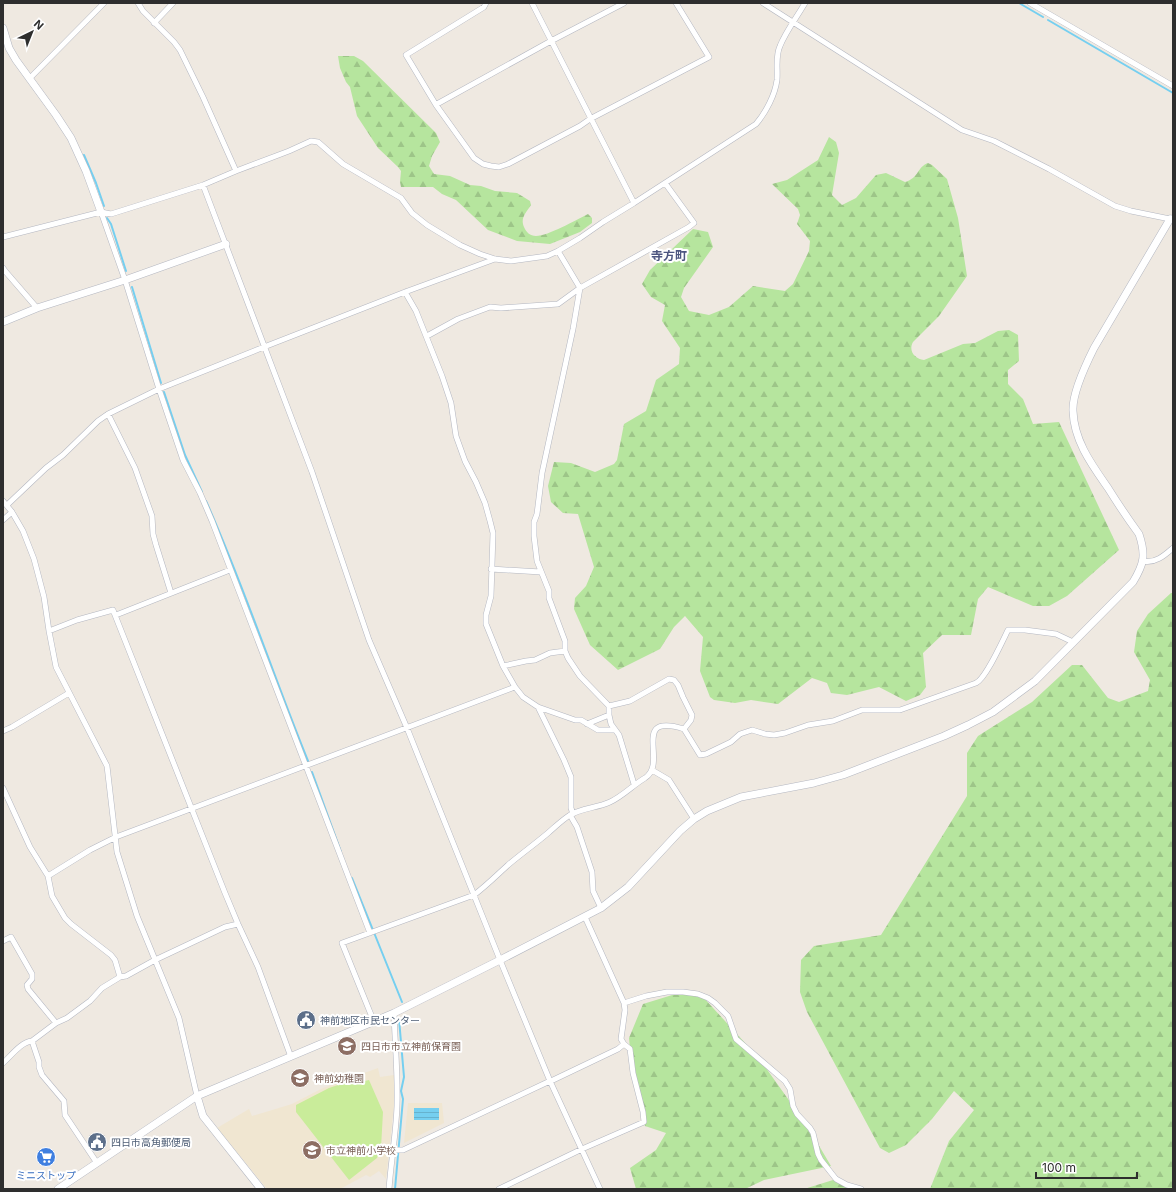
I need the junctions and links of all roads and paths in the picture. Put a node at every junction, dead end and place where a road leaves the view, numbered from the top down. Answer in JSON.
{"nodes":[{"id":1,"x":104,"y":3,"type":"edge"},
{"id":2,"x":138,"y":3,"type":"edge"},
{"id":3,"x":173,"y":3,"type":"edge"},
{"id":4,"x":486,"y":3,"type":"edge"},
{"id":5,"x":532,"y":3,"type":"edge"},
{"id":6,"x":624,"y":3,"type":"edge"},
{"id":7,"x":676,"y":3,"type":"edge"},
{"id":8,"x":764,"y":3,"type":"edge"},
{"id":9,"x":805,"y":3,"type":"edge"},
{"id":10,"x":1030,"y":3,"type":"edge"},
{"id":11,"x":794,"y":22,"type":"junction"},
{"id":12,"x":154,"y":23,"type":"junction"},
{"id":13,"x":3,"y":28,"type":"edge"},
{"id":14,"x":551,"y":41,"type":"junction"},
{"id":15,"x":29,"y":79,"type":"junction"},
{"id":16,"x":1173,"y":86,"type":"edge"},
{"id":17,"x":437,"y":104,"type":"junction"},
{"id":18,"x":590,"y":119,"type":"junction"},
{"id":19,"x":236,"y":171,"type":"junction"},
{"id":20,"x":665,"y":183,"type":"junction"},
{"id":21,"x":203,"y":185,"type":"junction"},
{"id":22,"x":634,"y":203,"type":"junction"},
{"id":23,"x":101,"y":212,"type":"junction"},
{"id":24,"x":1172,"y":217,"type":"edge"},
{"id":25,"x":3,"y":237,"type":"edge"},
{"id":26,"x":226,"y":244,"type":"junction"},
{"id":27,"x":558,"y":251,"type":"junction"},
{"id":28,"x":495,"y":258,"type":"junction"},
{"id":29,"x":3,"y":268,"type":"edge"},
{"id":30,"x":124,"y":280,"type":"junction"},
{"id":31,"x":580,"y":288,"type":"junction"},
{"id":32,"x":405,"y":292,"type":"junction"},
{"id":33,"x":37,"y":308,"type":"junction"},
{"id":34,"x":3,"y":322,"type":"edge"},
{"id":35,"x":427,"y":336,"type":"junction"},
{"id":36,"x":264,"y":347,"type":"junction"},
{"id":37,"x":159,"y":389,"type":"junction"},
{"id":38,"x":108,"y":414,"type":"junction"},
{"id":39,"x":5,"y":503,"type":"edge"},
{"id":40,"x":12,"y":512,"type":"junction"},
{"id":41,"x":3,"y":520,"type":"edge"},
{"id":42,"x":1173,"y":548,"type":"edge"},
{"id":43,"x":1143,"y":561,"type":"junction"},
{"id":44,"x":492,"y":569,"type":"junction"},
{"id":45,"x":230,"y":570,"type":"junction"},
{"id":46,"x":541,"y":572,"type":"junction"},
{"id":47,"x":171,"y":593,"type":"junction"},
{"id":48,"x":116,"y":615,"type":"junction"},
{"id":49,"x":49,"y":631,"type":"junction"},
{"id":50,"x":1073,"y":642,"type":"junction"},
{"id":51,"x":565,"y":651,"type":"junction"},
{"id":52,"x":503,"y":666,"type":"junction"},
{"id":53,"x":515,"y":687,"type":"junction"},
{"id":54,"x":69,"y":693,"type":"junction"},
{"id":55,"x":609,"y":706,"type":"junction"},
{"id":56,"x":538,"y":707,"type":"junction"},
{"id":57,"x":609,"y":715,"type":"junction"},
{"id":58,"x":587,"y":724,"type":"junction"},
{"id":59,"x":407,"y":728,"type":"junction"},
{"id":60,"x":684,"y":729,"type":"junction"},
{"id":61,"x":3,"y":730,"type":"edge"},
{"id":62,"x":615,"y":730,"type":"junction"},
{"id":63,"x":307,"y":766,"type":"junction"},
{"id":64,"x":652,"y":770,"type":"junction"},
{"id":65,"x":634,"y":784,"type":"junction"},
{"id":66,"x":3,"y":788,"type":"edge"},
{"id":67,"x":191,"y":810,"type":"junction"},
{"id":68,"x":571,"y":815,"type":"junction"},
{"id":69,"x":694,"y":819,"type":"junction"},
{"id":70,"x":116,"y":837,"type":"junction"},
{"id":71,"x":48,"y":876,"type":"junction"},
{"id":72,"x":474,"y":895,"type":"junction"},
{"id":73,"x":601,"y":908,"type":"junction"},
{"id":74,"x":585,"y":917,"type":"junction"},
{"id":75,"x":238,"y":924,"type":"junction"},
{"id":76,"x":370,"y":933,"type":"junction"},
{"id":77,"x":3,"y":941,"type":"edge"},
{"id":78,"x":155,"y":960,"type":"junction"},
{"id":79,"x":500,"y":960,"type":"junction"},
{"id":80,"x":120,"y":977,"type":"junction"},
{"id":81,"x":624,"y":1003,"type":"junction"},
{"id":82,"x":394,"y":1013,"type":"junction"},
{"id":83,"x":374,"y":1022,"type":"junction"},
{"id":84,"x":56,"y":1023,"type":"junction"},
{"id":85,"x":32,"y":1041,"type":"junction"},
{"id":86,"x":624,"y":1044,"type":"junction"},
{"id":87,"x":291,"y":1057,"type":"junction"},
{"id":88,"x":3,"y":1063,"type":"edge"},
{"id":89,"x":550,"y":1081,"type":"junction"},
{"id":90,"x":197,"y":1096,"type":"junction"},
{"id":91,"x":582,"y":1149,"type":"junction"},
{"id":92,"x":394,"y":1150,"type":"junction"},
{"id":93,"x":97,"y":1163,"type":"junction"},
{"id":94,"x":58,"y":1189,"type":"edge"},
{"id":95,"x":261,"y":1189,"type":"edge"},
{"id":96,"x":389,"y":1189,"type":"edge"},
{"id":97,"x":499,"y":1189,"type":"edge"},
{"id":98,"x":600,"y":1189,"type":"edge"},
{"id":99,"x":861,"y":1189,"type":"edge"}],
"edges":[{"from":1,"to":15,"type":"street"},
{"from":2,"to":12,"type":"street"},
{"from":3,"to":12,"type":"street"},
{"from":4,"to":17,"type":"street"},
{"from":5,"to":14,"type":"street"},
{"from":6,"to":14,"type":"street"},
{"from":7,"to":18,"type":"street"},
{"from":8,"to":11,"type":"street"},
{"from":9,"to":11,"type":"street"},
{"from":10,"to":16,"type":"street"},
{"from":11,"to":20,"type":"street"},
{"from":11,"to":24,"type":"street"},
{"from":12,"to":19,"type":"street"},
{"from":13,"to":15,"type":"street"},
{"from":14,"to":17,"type":"street"},
{"from":14,"to":18,"type":"street"},
{"from":15,"to":23,"type":"street"},
{"from":17,"to":18,"type":"street"},
{"from":18,"to":22,"type":"street"},
{"from":19,"to":21,"type":"street"},
{"from":19,"to":28,"type":"street"},
{"from":20,"to":22,"type":"street"},
{"from":20,"to":31,"type":"street"},
{"from":21,"to":23,"type":"street"},
{"from":21,"to":26,"type":"street"},
{"from":22,"to":27,"type":"street"},
{"from":23,"to":25,"type":"street"},
{"from":23,"to":30,"type":"street"},
{"from":24,"to":43,"type":"street"},
{"from":26,"to":30,"type":"street"},
{"from":26,"to":36,"type":"street"},
{"from":27,"to":28,"type":"street"},
{"from":27,"to":31,"type":"street"},
{"from":28,"to":32,"type":"street"},
{"from":29,"to":33,"type":"street"},
{"from":30,"to":33,"type":"street"},
{"from":30,"to":37,"type":"street"},
{"from":31,"to":35,"type":"street"},
{"from":31,"to":46,"type":"street"},
{"from":32,"to":35,"type":"street"},
{"from":32,"to":36,"type":"street"},
{"from":33,"to":34,"type":"street"},
{"from":35,"to":44,"type":"street"},
{"from":36,"to":37,"type":"street"},
{"from":36,"to":59,"type":"street"},
{"from":37,"to":38,"type":"street"},
{"from":37,"to":45,"type":"street"},
{"from":38,"to":39,"type":"street"},
{"from":38,"to":47,"type":"street"},
{"from":39,"to":40,"type":"street"},
{"from":40,"to":41,"type":"street"},
{"from":40,"to":49,"type":"street"},
{"from":42,"to":43,"type":"street"},
{"from":43,"to":50,"type":"street"},
{"from":44,"to":46,"type":"street"},
{"from":44,"to":52,"type":"street"},
{"from":45,"to":47,"type":"street"},
{"from":45,"to":63,"type":"street"},
{"from":46,"to":51,"type":"street"},
{"from":47,"to":48,"type":"street"},
{"from":48,"to":49,"type":"street"},
{"from":48,"to":67,"type":"street"},
{"from":49,"to":54,"type":"street"},
{"from":50,"to":60,"type":"street"},
{"from":50,"to":69,"type":"street"},
{"from":51,"to":52,"type":"street"},
{"from":51,"to":55,"type":"street"},
{"from":52,"to":53,"type":"street"},
{"from":53,"to":56,"type":"street"},
{"from":53,"to":59,"type":"street"},
{"from":54,"to":61,"type":"street"},
{"from":54,"to":70,"type":"street"},
{"from":55,"to":57,"type":"street"},
{"from":55,"to":60,"type":"street"},
{"from":56,"to":58,"type":"street"},
{"from":56,"to":68,"type":"street"},
{"from":57,"to":58,"type":"street"},
{"from":57,"to":62,"type":"street"},
{"from":58,"to":62,"type":"street"},
{"from":59,"to":63,"type":"street"},
{"from":59,"to":72,"type":"street"},
{"from":60,"to":64,"type":"street"},
{"from":62,"to":65,"type":"street"},
{"from":63,"to":67,"type":"street"},
{"from":63,"to":76,"type":"street"},
{"from":64,"to":65,"type":"street"},
{"from":64,"to":69,"type":"street"},
{"from":65,"to":68,"type":"street"},
{"from":66,"to":71,"type":"street"},
{"from":67,"to":70,"type":"street"},
{"from":67,"to":75,"type":"street"},
{"from":68,"to":72,"type":"street"},
{"from":68,"to":73,"type":"street"},
{"from":69,"to":73,"type":"street"},
{"from":70,"to":71,"type":"street"},
{"from":70,"to":78,"type":"street"},
{"from":71,"to":80,"type":"street"},
{"from":72,"to":76,"type":"street"},
{"from":72,"to":79,"type":"street"},
{"from":73,"to":74,"type":"street"},
{"from":74,"to":79,"type":"street"},
{"from":74,"to":81,"type":"street"},
{"from":75,"to":78,"type":"street"},
{"from":75,"to":87,"type":"street"},
{"from":76,"to":83,"type":"street"},
{"from":77,"to":84,"type":"street"},
{"from":78,"to":80,"type":"street"},
{"from":78,"to":90,"type":"street"},
{"from":79,"to":82,"type":"street"},
{"from":79,"to":89,"type":"street"},
{"from":80,"to":84,"type":"street"},
{"from":81,"to":86,"type":"street"},
{"from":81,"to":99,"type":"street"},
{"from":82,"to":83,"type":"street"},
{"from":82,"to":92,"type":"street"},
{"from":83,"to":87,"type":"street"},
{"from":84,"to":85,"type":"street"},
{"from":85,"to":88,"type":"street"},
{"from":85,"to":93,"type":"street"},
{"from":86,"to":89,"type":"street"},
{"from":86,"to":91,"type":"street"},
{"from":87,"to":90,"type":"street"},
{"from":89,"to":91,"type":"street"},
{"from":89,"to":92,"type":"street"},
{"from":90,"to":93,"type":"street"},
{"from":90,"to":95,"type":"street"},
{"from":91,"to":97,"type":"street"},
{"from":91,"to":98,"type":"street"},
{"from":92,"to":96,"type":"street"},
{"from":93,"to":94,"type":"street"}]}
